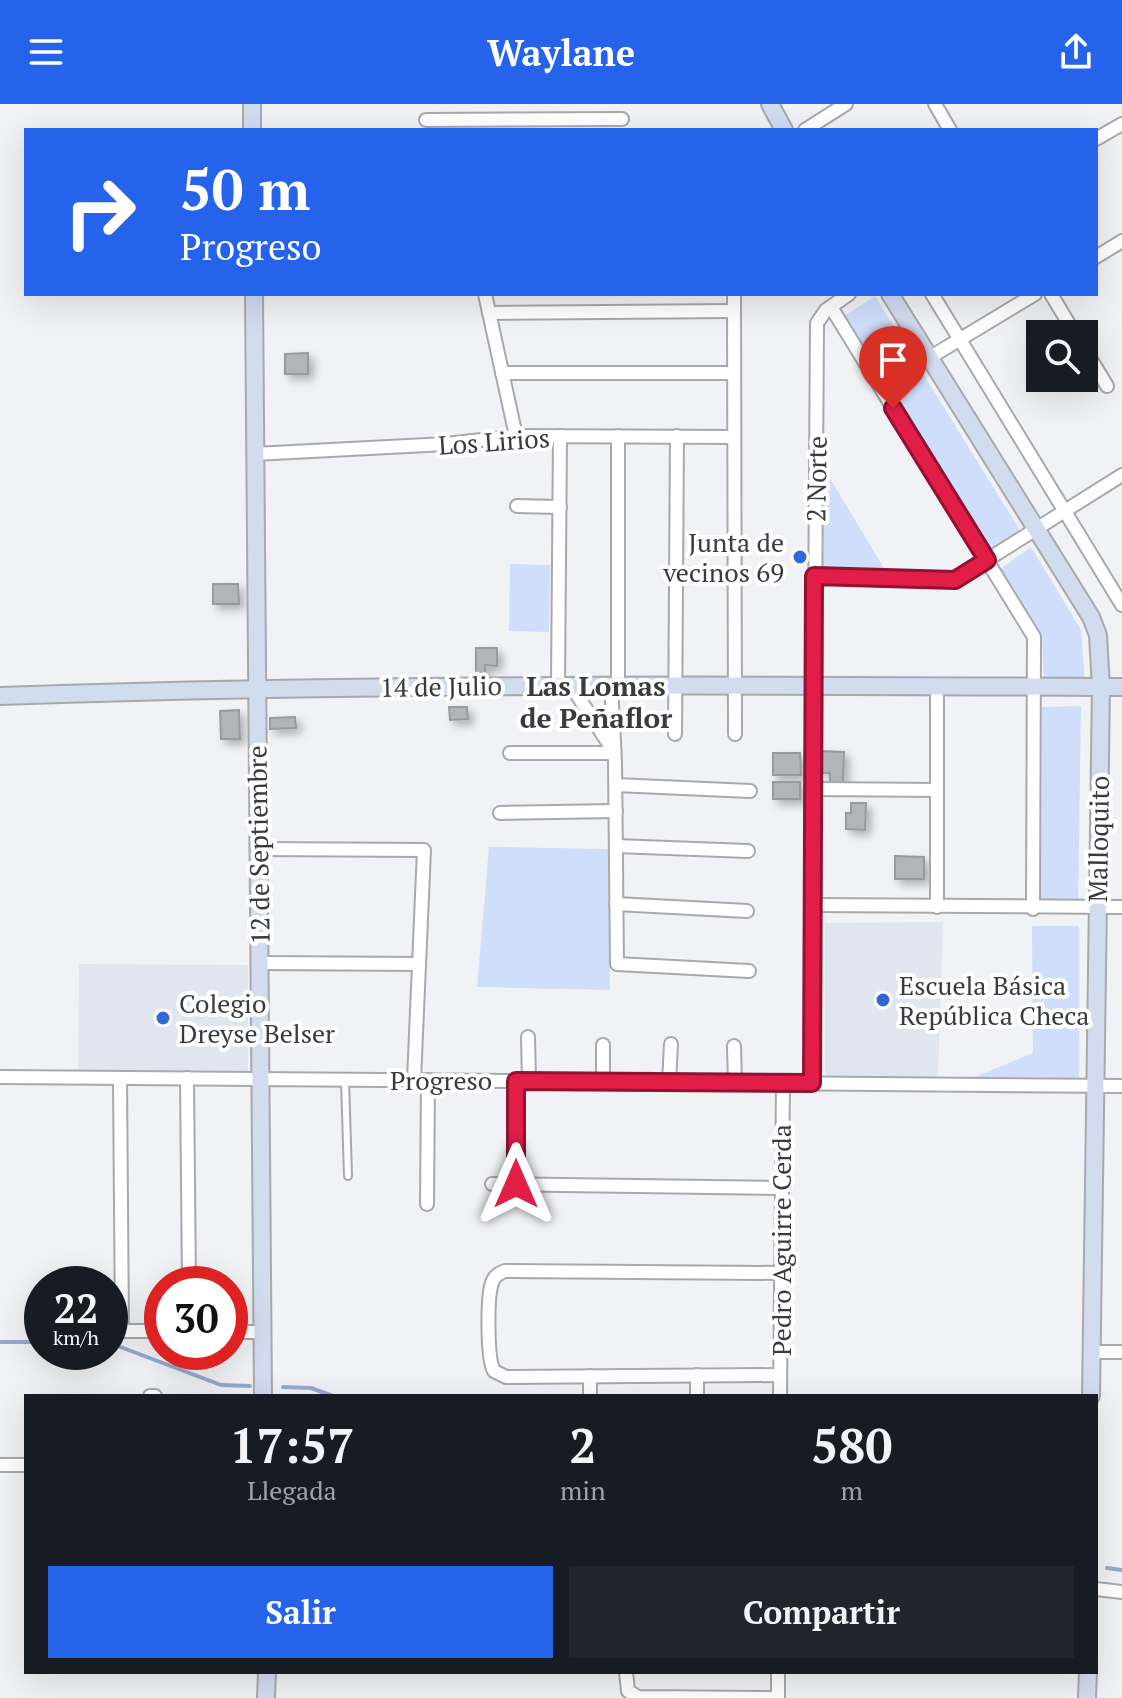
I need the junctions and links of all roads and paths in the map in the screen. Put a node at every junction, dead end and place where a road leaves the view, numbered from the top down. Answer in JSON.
{"nodes":[{"id":1,"x":252,"y":104,"type":"edge"},
{"id":2,"x":500,"y":104,"type":"edge"},
{"id":3,"x":770,"y":104,"type":"edge"},
{"id":4,"x":846,"y":104,"type":"edge"},
{"id":5,"x":935,"y":104,"type":"edge"},
{"id":6,"x":824,"y":118,"type":"junction"},
{"id":7,"x":622,"y":119,"type":"dead end"},
{"id":8,"x":426,"y":120,"type":"dead end"},
{"id":9,"x":503,"y":120,"type":"junction"},
{"id":10,"x":1122,"y":124,"type":"edge"},
{"id":11,"x":252,"y":128,"type":"edge"},
{"id":12,"x":783,"y":128,"type":"edge"},
{"id":13,"x":808,"y":128,"type":"edge"},
{"id":14,"x":831,"y":128,"type":"edge"},
{"id":15,"x":949,"y":128,"type":"edge"},
{"id":16,"x":1098,"y":138,"type":"edge"},
{"id":17,"x":1122,"y":241,"type":"edge"},
{"id":18,"x":1098,"y":256,"type":"edge"},
{"id":19,"x":254,"y":296,"type":"edge"},
{"id":20,"x":485,"y":296,"type":"edge"},
{"id":21,"x":734,"y":296,"type":"edge"},
{"id":22,"x":846,"y":296,"type":"edge"},
{"id":23,"x":891,"y":296,"type":"edge"},
{"id":24,"x":933,"y":296,"type":"edge"},
{"id":25,"x":1032,"y":296,"type":"edge"},
{"id":26,"x":1052,"y":296,"type":"edge"},
{"id":27,"x":831,"y":307,"type":"junction"},
{"id":28,"x":734,"y":311,"type":"junction"},
{"id":29,"x":489,"y":313,"type":"junction"},
{"id":30,"x":1067,"y":320,"type":"edge"},
{"id":31,"x":960,"y":339,"type":"junction"},
{"id":32,"x":929,"y":358,"type":"junction"},
{"id":33,"x":1098,"y":371,"type":"edge"},
{"id":34,"x":502,"y":373,"type":"junction"},
{"id":35,"x":734,"y":373,"type":"junction"},
{"id":36,"x":1107,"y":386,"type":"dead end"},
{"id":37,"x":516,"y":436,"type":"junction"},
{"id":38,"x":560,"y":436,"type":"junction"},
{"id":39,"x":618,"y":436,"type":"junction"},
{"id":40,"x":677,"y":436,"type":"junction"},
{"id":41,"x":734,"y":437,"type":"junction"},
{"id":42,"x":254,"y":454,"type":"junction"},
{"id":43,"x":1122,"y":475,"type":"edge"},
{"id":44,"x":517,"y":506,"type":"dead end"},
{"id":45,"x":560,"y":507,"type":"junction"},
{"id":46,"x":1065,"y":511,"type":"junction"},
{"id":47,"x":1036,"y":529,"type":"junction"},
{"id":48,"x":987,"y":560,"type":"junction"},
{"id":49,"x":814,"y":576,"type":"junction"},
{"id":50,"x":1122,"y":605,"type":"edge"},
{"id":51,"x":675,"y":683,"type":"junction"},
{"id":52,"x":737,"y":683,"type":"junction"},
{"id":53,"x":564,"y":684,"type":"junction"},
{"id":54,"x":614,"y":684,"type":"junction"},
{"id":55,"x":813,"y":684,"type":"junction"},
{"id":56,"x":937,"y":685,"type":"junction"},
{"id":57,"x":1035,"y":686,"type":"junction"},
{"id":58,"x":256,"y":687,"type":"junction"},
{"id":59,"x":1101,"y":687,"type":"junction"},
{"id":60,"x":1122,"y":687,"type":"edge"},
{"id":61,"x":0,"y":696,"type":"edge"},
{"id":62,"x":675,"y":734,"type":"dead end"},
{"id":63,"x":735,"y":734,"type":"dead end"},
{"id":64,"x":612,"y":751,"type":"junction"},
{"id":65,"x":510,"y":753,"type":"dead end"},
{"id":66,"x":616,"y":785,"type":"junction"},
{"id":67,"x":813,"y":789,"type":"junction"},
{"id":68,"x":937,"y":790,"type":"junction"},
{"id":69,"x":750,"y":791,"type":"dead end"},
{"id":70,"x":616,"y":811,"type":"junction"},
{"id":71,"x":500,"y":813,"type":"dead end"},
{"id":72,"x":616,"y":846,"type":"junction"},
{"id":73,"x":258,"y":849,"type":"junction"},
{"id":74,"x":748,"y":851,"type":"dead end"},
{"id":75,"x":616,"y":904,"type":"junction"},
{"id":76,"x":813,"y":905,"type":"junction"},
{"id":77,"x":937,"y":907,"type":"junction"},
{"id":78,"x":1122,"y":907,"type":"edge"},
{"id":79,"x":1033,"y":909,"type":"junction"},
{"id":80,"x":1097,"y":909,"type":"junction"},
{"id":81,"x":747,"y":911,"type":"dead end"},
{"id":82,"x":260,"y":963,"type":"junction"},
{"id":83,"x":419,"y":964,"type":"junction"},
{"id":84,"x":749,"y":971,"type":"dead end"},
{"id":85,"x":528,"y":1037,"type":"dead end"},
{"id":86,"x":671,"y":1044,"type":"dead end"},
{"id":87,"x":603,"y":1045,"type":"dead end"},
{"id":88,"x":734,"y":1046,"type":"dead end"},
{"id":89,"x":0,"y":1077,"type":"edge"},
{"id":90,"x":120,"y":1078,"type":"junction"},
{"id":91,"x":187,"y":1078,"type":"junction"},
{"id":92,"x":263,"y":1079,"type":"junction"},
{"id":93,"x":345,"y":1080,"type":"junction"},
{"id":94,"x":414,"y":1080,"type":"junction"},
{"id":95,"x":428,"y":1080,"type":"junction"},
{"id":96,"x":522,"y":1081,"type":"junction"},
{"id":97,"x":603,"y":1082,"type":"junction"},
{"id":98,"x":669,"y":1082,"type":"junction"},
{"id":99,"x":735,"y":1083,"type":"junction"},
{"id":100,"x":783,"y":1083,"type":"junction"},
{"id":101,"x":812,"y":1083,"type":"junction"},
{"id":102,"x":1095,"y":1086,"type":"junction"},
{"id":103,"x":1122,"y":1086,"type":"edge"},
{"id":104,"x":348,"y":1176,"type":"dead end"},
{"id":105,"x":492,"y":1184,"type":"dead end"},
{"id":106,"x":516,"y":1184,"type":"junction"},
{"id":107,"x":782,"y":1188,"type":"junction"},
{"id":108,"x":427,"y":1204,"type":"dead end"},
{"id":109,"x":117,"y":1266,"type":"edge"},
{"id":110,"x":189,"y":1266,"type":"edge"},
{"id":111,"x":781,"y":1273,"type":"junction"},
{"id":112,"x":248,"y":1332,"type":"edge"},
{"id":113,"x":263,"y":1332,"type":"junction"},
{"id":114,"x":1092,"y":1352,"type":"junction"},
{"id":115,"x":1122,"y":1352,"type":"edge"},
{"id":116,"x":697,"y":1375,"type":"junction"},
{"id":117,"x":780,"y":1375,"type":"junction"},
{"id":118,"x":590,"y":1376,"type":"junction"},
{"id":119,"x":263,"y":1394,"type":"edge"},
{"id":120,"x":590,"y":1394,"type":"edge"},
{"id":121,"x":697,"y":1394,"type":"edge"},
{"id":122,"x":780,"y":1394,"type":"edge"},
{"id":123,"x":1091,"y":1394,"type":"edge"},
{"id":124,"x":0,"y":1465,"type":"edge"},
{"id":125,"x":24,"y":1465,"type":"edge"},
{"id":126,"x":1098,"y":1589,"type":"edge"},
{"id":127,"x":1122,"y":1592,"type":"edge"},
{"id":128,"x":267,"y":1674,"type":"edge"},
{"id":129,"x":626,"y":1674,"type":"edge"},
{"id":130,"x":778,"y":1674,"type":"edge"},
{"id":131,"x":1088,"y":1674,"type":"edge"},
{"id":132,"x":266,"y":1698,"type":"edge"},
{"id":133,"x":778,"y":1698,"type":"edge"},
{"id":134,"x":1087,"y":1698,"type":"edge"}],
"edges":[{"from":1,"to":11,"type":"street"},
{"from":2,"to":9,"type":"street"},
{"from":3,"to":12,"type":"street"},
{"from":4,"to":6,"type":"street"},
{"from":5,"to":15,"type":"street"},
{"from":6,"to":13,"type":"street"},
{"from":6,"to":14,"type":"street"},
{"from":7,"to":9,"type":"street"},
{"from":8,"to":9,"type":"street"},
{"from":10,"to":16,"type":"street"},
{"from":17,"to":18,"type":"street"},
{"from":19,"to":42,"type":"street","name":"12 de Septiembre"},
{"from":20,"to":29,"type":"street"},
{"from":21,"to":28,"type":"street"},
{"from":22,"to":27,"type":"street"},
{"from":23,"to":32,"type":"street","name":"Malloquito"},
{"from":24,"to":31,"type":"street"},
{"from":25,"to":31,"type":"street"},
{"from":26,"to":30,"type":"street"},
{"from":27,"to":48,"type":"street"},
{"from":27,"to":49,"type":"street","name":"2 Norte"},
{"from":28,"to":29,"type":"street"},
{"from":28,"to":35,"type":"street"},
{"from":29,"to":34,"type":"street"},
{"from":31,"to":32,"type":"street"},
{"from":31,"to":46,"type":"street"},
{"from":32,"to":47,"type":"street","name":"Malloquito"},
{"from":33,"to":36,"type":"street"},
{"from":34,"to":35,"type":"street"},
{"from":34,"to":37,"type":"street"},
{"from":35,"to":41,"type":"street"},
{"from":37,"to":38,"type":"street","name":"Los Lirios"},
{"from":37,"to":42,"type":"street","name":"Los Lirios"},
{"from":38,"to":39,"type":"street","name":"Los Lirios"},
{"from":38,"to":45,"type":"street"},
{"from":39,"to":40,"type":"street","name":"Los Lirios"},
{"from":39,"to":54,"type":"street"},
{"from":40,"to":41,"type":"street","name":"Los Lirios"},
{"from":40,"to":51,"type":"street"},
{"from":41,"to":52,"type":"street"},
{"from":42,"to":58,"type":"street","name":"12 de Septiembre"},
{"from":43,"to":46,"type":"street"},
{"from":44,"to":45,"type":"street"},
{"from":45,"to":53,"type":"street"},
{"from":46,"to":47,"type":"street"},
{"from":46,"to":50,"type":"street"},
{"from":47,"to":48,"type":"street"},
{"from":47,"to":59,"type":"street","name":"Malloquito"},
{"from":48,"to":49,"type":"street"},
{"from":48,"to":57,"type":"street"},
{"from":49,"to":55,"type":"street","name":"2 Norte"},
{"from":51,"to":52,"type":"street","name":"14 de Julio"},
{"from":51,"to":54,"type":"street","name":"14 de Julio"},
{"from":51,"to":62,"type":"street"},
{"from":52,"to":55,"type":"street","name":"14 de Julio"},
{"from":52,"to":63,"type":"street"},
{"from":53,"to":54,"type":"street","name":"14 de Julio"},
{"from":53,"to":58,"type":"street","name":"14 de Julio"},
{"from":53,"to":64,"type":"street"},
{"from":54,"to":64,"type":"street"},
{"from":55,"to":56,"type":"street","name":"14 de Julio"},
{"from":55,"to":67,"type":"street","name":"2 Norte"},
{"from":56,"to":57,"type":"street","name":"14 de Julio"},
{"from":56,"to":68,"type":"street"},
{"from":57,"to":59,"type":"street","name":"14 de Julio"},
{"from":57,"to":79,"type":"street"},
{"from":58,"to":61,"type":"street","name":"14 de Julio"},
{"from":58,"to":73,"type":"street","name":"12 de Septiembre"},
{"from":59,"to":60,"type":"street","name":"14 de Julio"},
{"from":59,"to":80,"type":"street","name":"Malloquito"},
{"from":64,"to":65,"type":"street"},
{"from":64,"to":66,"type":"street"},
{"from":66,"to":69,"type":"street"},
{"from":66,"to":70,"type":"street"},
{"from":67,"to":68,"type":"street"},
{"from":67,"to":76,"type":"street","name":"2 Norte"},
{"from":68,"to":77,"type":"street"},
{"from":70,"to":71,"type":"street"},
{"from":70,"to":72,"type":"street"},
{"from":72,"to":74,"type":"street"},
{"from":72,"to":75,"type":"street"},
{"from":73,"to":82,"type":"street","name":"12 de Septiembre"},
{"from":73,"to":83,"type":"street"},
{"from":75,"to":81,"type":"street"},
{"from":75,"to":84,"type":"street"},
{"from":76,"to":77,"type":"street"},
{"from":76,"to":101,"type":"street","name":"2 Norte"},
{"from":77,"to":79,"type":"street"},
{"from":78,"to":80,"type":"street"},
{"from":79,"to":80,"type":"street"},
{"from":80,"to":102,"type":"street","name":"Malloquito"},
{"from":82,"to":83,"type":"street"},
{"from":82,"to":92,"type":"street","name":"12 de Septiembre"},
{"from":83,"to":94,"type":"street"},
{"from":85,"to":96,"type":"street"},
{"from":86,"to":98,"type":"street"},
{"from":87,"to":97,"type":"street"},
{"from":88,"to":99,"type":"street"},
{"from":89,"to":90,"type":"street","name":"Progreso"},
{"from":90,"to":91,"type":"street","name":"Progreso"},
{"from":90,"to":109,"type":"street"},
{"from":91,"to":92,"type":"street","name":"Progreso"},
{"from":91,"to":110,"type":"street"},
{"from":92,"to":93,"type":"street","name":"Progreso"},
{"from":92,"to":113,"type":"street","name":"12 de Septiembre"},
{"from":93,"to":94,"type":"street","name":"Progreso"},
{"from":93,"to":104,"type":"lane"},
{"from":94,"to":95,"type":"street","name":"Progreso"},
{"from":95,"to":96,"type":"street","name":"Progreso"},
{"from":95,"to":108,"type":"street"},
{"from":96,"to":97,"type":"street","name":"Progreso"},
{"from":96,"to":106,"type":"street"},
{"from":97,"to":98,"type":"street","name":"Progreso"},
{"from":98,"to":99,"type":"street","name":"Progreso"},
{"from":99,"to":100,"type":"street","name":"Progreso"},
{"from":100,"to":101,"type":"street","name":"Progreso"},
{"from":100,"to":107,"type":"street","name":"Pedro Aguirre Cerda"},
{"from":101,"to":102,"type":"street","name":"Progreso"},
{"from":102,"to":103,"type":"street","name":"Progreso"},
{"from":102,"to":114,"type":"street","name":"Malloquito"},
{"from":105,"to":106,"type":"street"},
{"from":106,"to":107,"type":"street"},
{"from":107,"to":111,"type":"street","name":"Pedro Aguirre Cerda"},
{"from":111,"to":117,"type":"street","name":"Pedro Aguirre Cerda"},
{"from":111,"to":118,"type":"street"},
{"from":112,"to":113,"type":"street"},
{"from":113,"to":119,"type":"street","name":"12 de Septiembre"},
{"from":114,"to":115,"type":"street"},
{"from":114,"to":123,"type":"street","name":"Malloquito"},
{"from":116,"to":117,"type":"street"},
{"from":116,"to":118,"type":"street"},
{"from":116,"to":121,"type":"street"},
{"from":117,"to":122,"type":"street","name":"Pedro Aguirre Cerda"},
{"from":118,"to":120,"type":"street"},
{"from":124,"to":125,"type":"street"},
{"from":126,"to":127,"type":"street"},
{"from":128,"to":132,"type":"street"},
{"from":129,"to":133,"type":"street"},
{"from":130,"to":133,"type":"street"},
{"from":131,"to":134,"type":"street"}]}
